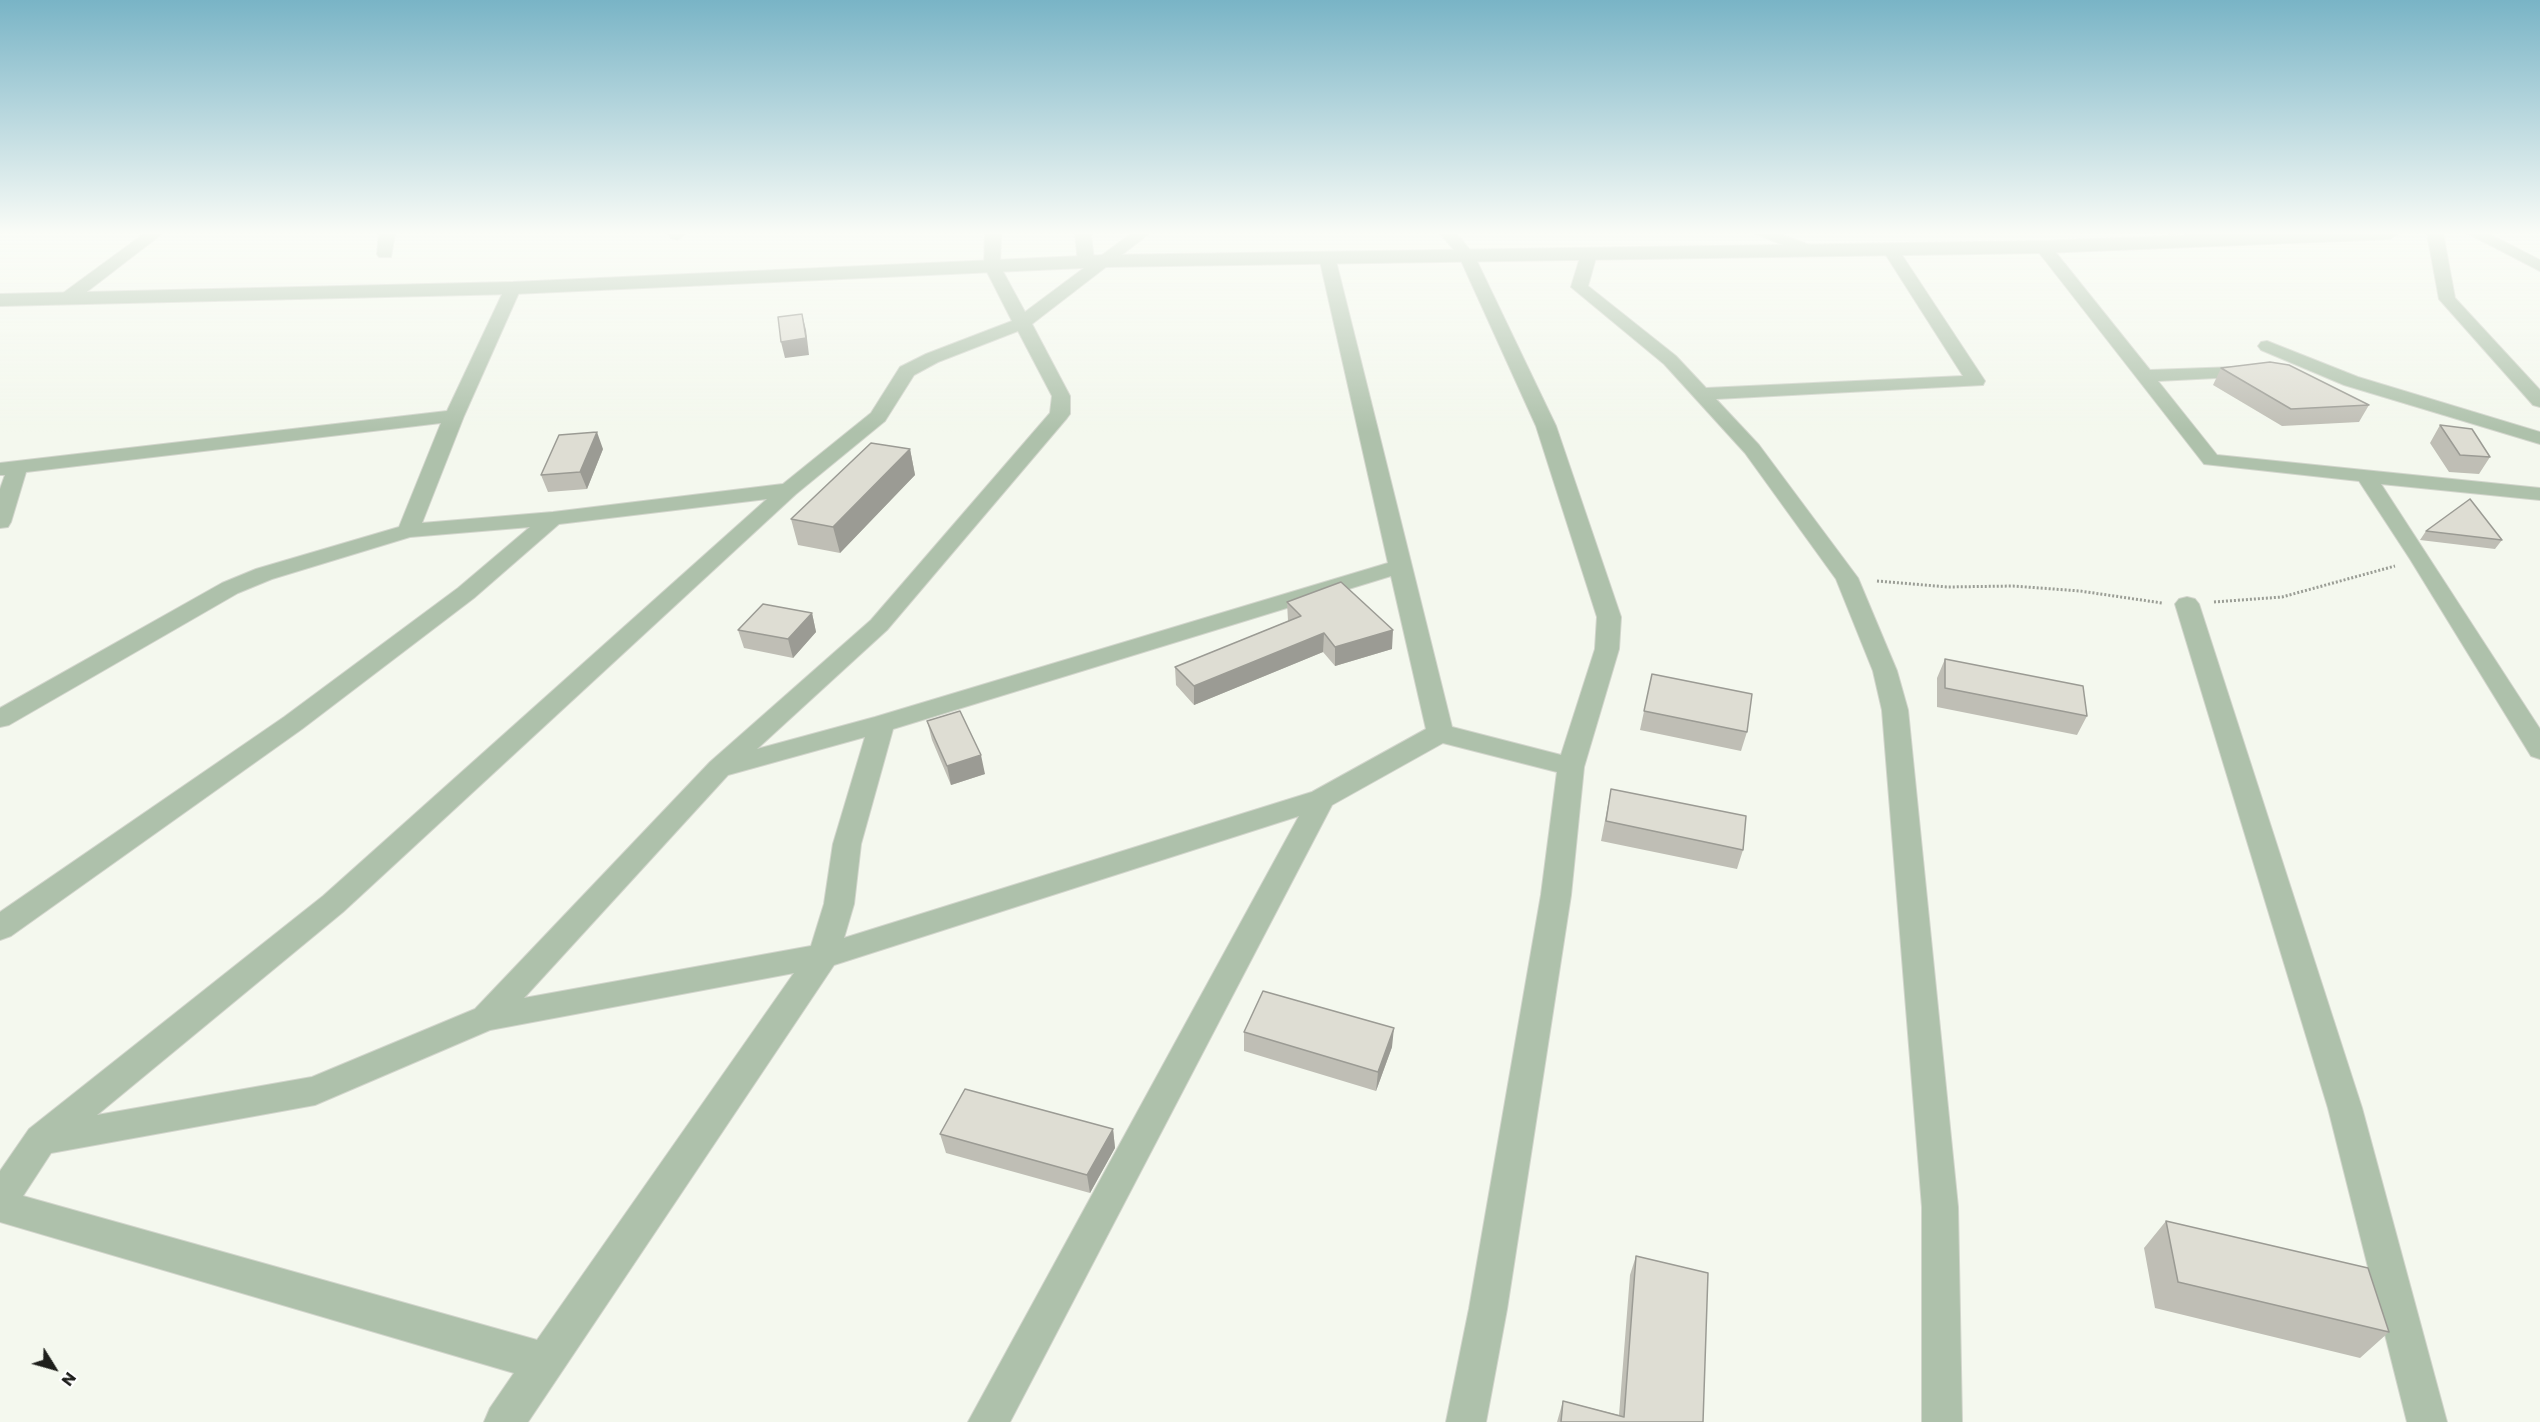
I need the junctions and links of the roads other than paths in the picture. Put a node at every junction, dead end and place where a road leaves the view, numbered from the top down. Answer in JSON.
{"nodes":[{"id":1,"x":89,"y":299,"type":"edge"},
{"id":2,"x":508,"y":299,"type":"edge"},
{"id":3,"x":1010,"y":299,"type":"edge"},
{"id":4,"x":1051,"y":299,"type":"edge"},
{"id":5,"x":1337,"y":299,"type":"edge"},
{"id":6,"x":1487,"y":299,"type":"edge"},
{"id":7,"x":1595,"y":299,"type":"edge"},
{"id":8,"x":1923,"y":299,"type":"edge"},
{"id":9,"x":2086,"y":299,"type":"edge"},
{"id":10,"x":2447,"y":299,"type":"edge"},
{"id":11,"x":0,"y":300,"type":"edge"},
{"id":12,"x":65,"y":300,"type":"joint"},
{"id":13,"x":1022,"y":323,"type":"junction"},
{"id":14,"x":2267,"y":346,"type":"dead end"},
{"id":15,"x":2148,"y":376,"type":"junction"},
{"id":16,"x":2351,"y":381,"type":"junction"},
{"id":17,"x":1702,"y":394,"type":"junction"},
{"id":18,"x":2537,"y":395,"type":"edge"},
{"id":19,"x":454,"y":416,"type":"junction"},
{"id":20,"x":2540,"y":438,"type":"edge"},
{"id":21,"x":8,"y":469,"type":"edge"},
{"id":22,"x":2364,"y":474,"type":"junction"},
{"id":23,"x":789,"y":490,"type":"junction"},
{"id":24,"x":2540,"y":494,"type":"edge"},
{"id":25,"x":553,"y":518,"type":"junction"},
{"id":26,"x":0,"y":522,"type":"edge"},
{"id":27,"x":408,"y":531,"type":"junction"},
{"id":28,"x":1401,"y":566,"type":"junction"},
{"id":29,"x":2187,"y":604,"type":"road end"},
{"id":30,"x":0,"y":719,"type":"edge"},
{"id":31,"x":882,"y":724,"type":"junction"},
{"id":32,"x":1440,"y":733,"type":"junction"},
{"id":33,"x":2540,"y":750,"type":"edge"},
{"id":34,"x":1571,"y":767,"type":"junction"},
{"id":35,"x":719,"y":768,"type":"junction"},
{"id":36,"x":1322,"y":799,"type":"junction"},
{"id":37,"x":0,"y":928,"type":"edge"},
{"id":38,"x":823,"y":956,"type":"junction"},
{"id":39,"x":486,"y":1018,"type":"junction"},
{"id":40,"x":41,"y":1140,"type":"junction"},
{"id":41,"x":0,"y":1201,"type":"edge"},
{"id":42,"x":0,"y":1206,"type":"edge"},
{"id":43,"x":544,"y":1362,"type":"junction"},
{"id":44,"x":504,"y":1422,"type":"edge"},
{"id":45,"x":988,"y":1422,"type":"edge"},
{"id":46,"x":1466,"y":1422,"type":"edge"},
{"id":47,"x":1942,"y":1422,"type":"edge"},
{"id":48,"x":2427,"y":1422,"type":"edge"}],
"edges":[{"from":1,"to":12,"type":"street"},
{"from":2,"to":19,"type":"street"},
{"from":3,"to":13,"type":"street"},
{"from":4,"to":13,"type":"street"},
{"from":5,"to":28,"type":"street"},
{"from":6,"to":34,"type":"street"},
{"from":7,"to":17,"type":"street"},
{"from":8,"to":17,"type":"street"},
{"from":9,"to":15,"type":"street"},
{"from":10,"to":18,"type":"street"},
{"from":11,"to":12,"type":"street"},
{"from":13,"to":23,"type":"street"},
{"from":13,"to":35,"type":"street"},
{"from":14,"to":16,"type":"street"},
{"from":15,"to":16,"type":"street"},
{"from":15,"to":22,"type":"street"},
{"from":16,"to":20,"type":"street"},
{"from":17,"to":47,"type":"street"},
{"from":19,"to":21,"type":"street"},
{"from":19,"to":27,"type":"street"},
{"from":21,"to":26,"type":"street"},
{"from":22,"to":24,"type":"street"},
{"from":22,"to":33,"type":"street"},
{"from":23,"to":25,"type":"street"},
{"from":23,"to":40,"type":"street"},
{"from":25,"to":27,"type":"street"},
{"from":25,"to":37,"type":"street"},
{"from":27,"to":30,"type":"street"},
{"from":28,"to":31,"type":"street"},
{"from":28,"to":32,"type":"street"},
{"from":29,"to":48,"type":"street"},
{"from":31,"to":35,"type":"street"},
{"from":31,"to":38,"type":"street"},
{"from":32,"to":34,"type":"street"},
{"from":32,"to":36,"type":"street"},
{"from":34,"to":46,"type":"street"},
{"from":35,"to":39,"type":"street"},
{"from":36,"to":38,"type":"street"},
{"from":36,"to":45,"type":"street"},
{"from":38,"to":39,"type":"street"},
{"from":38,"to":43,"type":"street"},
{"from":39,"to":40,"type":"street"},
{"from":40,"to":41,"type":"street"},
{"from":42,"to":43,"type":"street"},
{"from":43,"to":44,"type":"street"}]}
